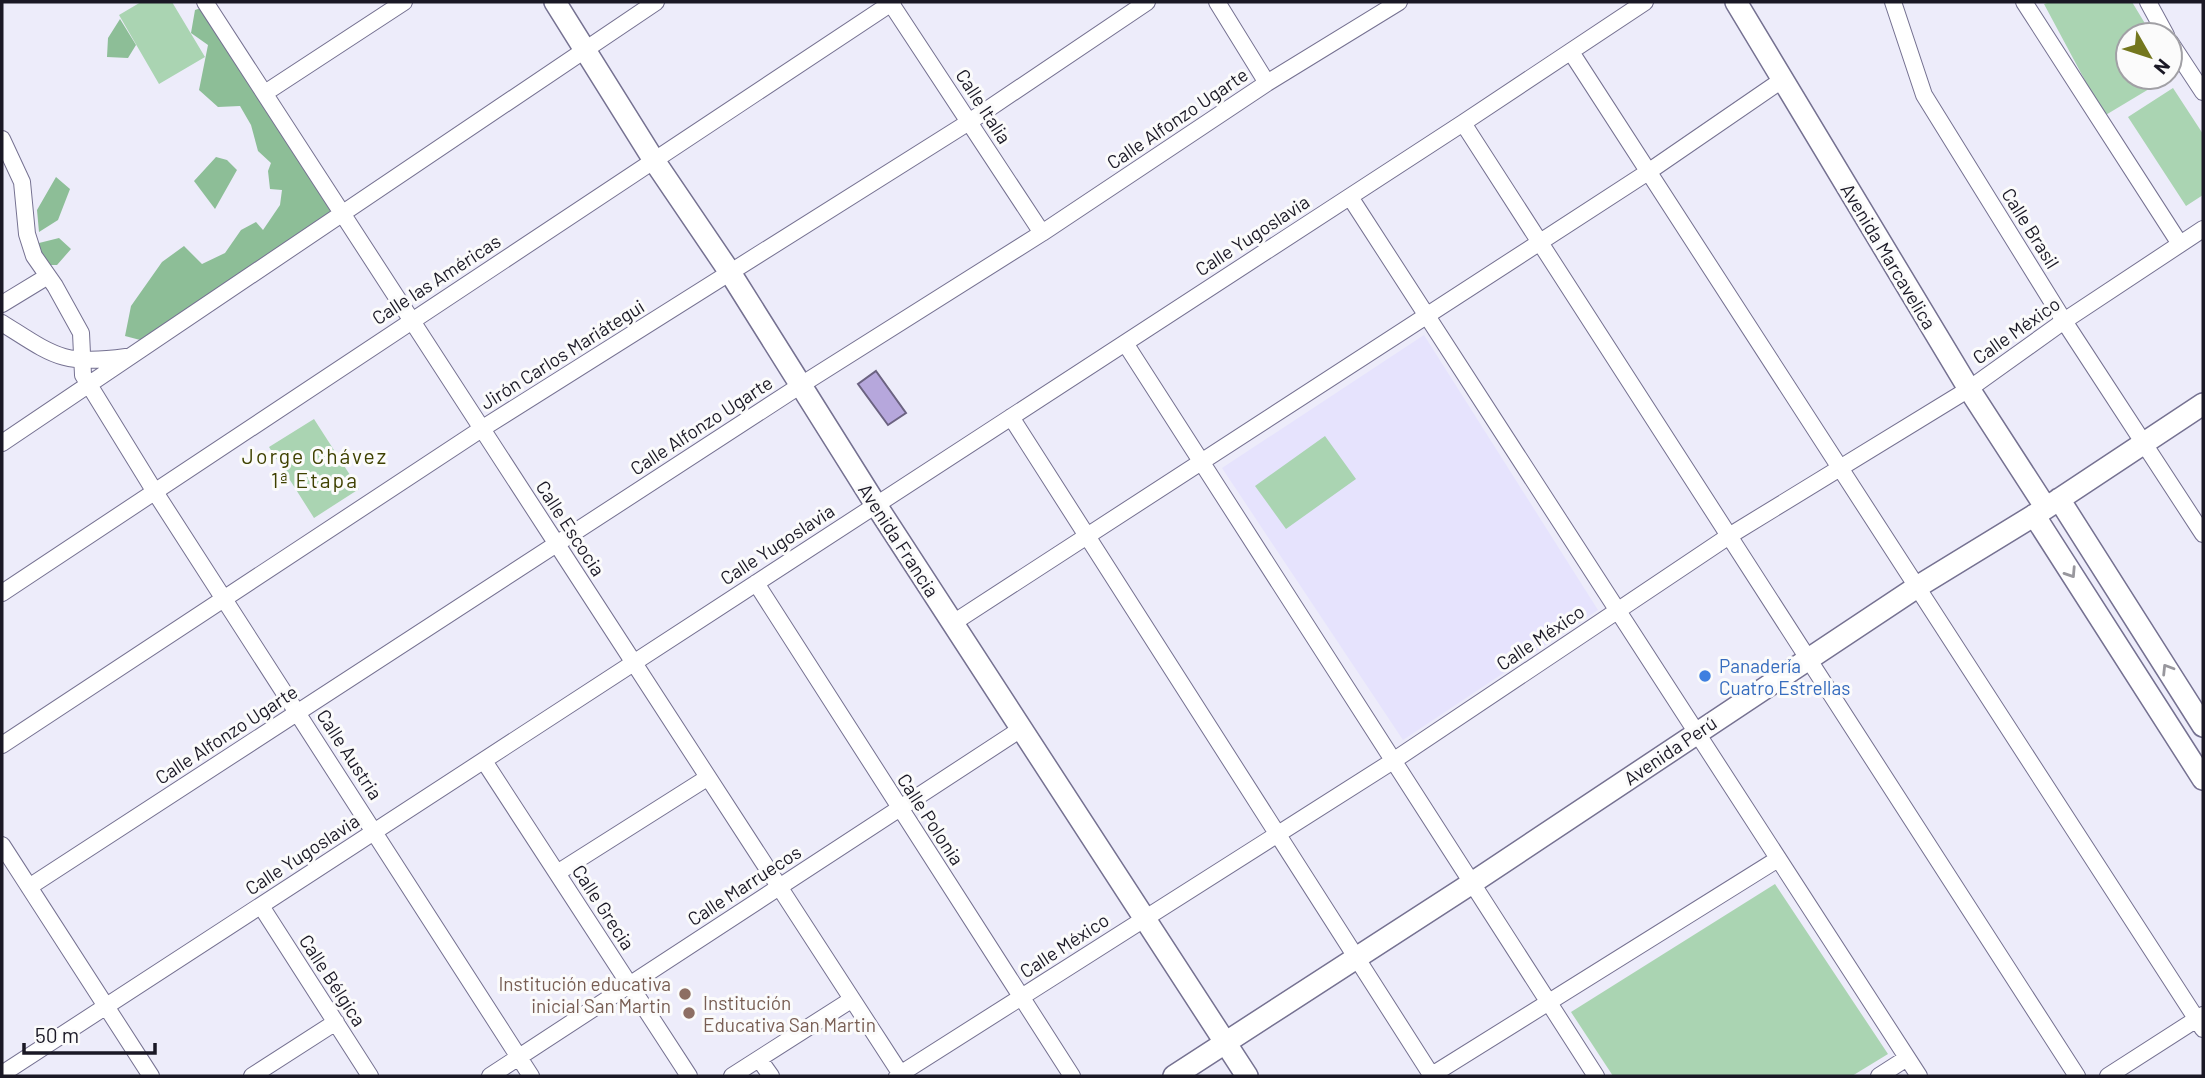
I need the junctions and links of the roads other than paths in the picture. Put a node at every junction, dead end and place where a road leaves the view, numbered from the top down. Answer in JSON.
{"nodes":[{"id":1,"x":205,"y":2,"type":"edge"},
{"id":2,"x":404,"y":2,"type":"edge"},
{"id":3,"x":555,"y":2,"type":"edge"},
{"id":4,"x":656,"y":2,"type":"edge"},
{"id":5,"x":891,"y":2,"type":"edge"},
{"id":6,"x":1147,"y":2,"type":"edge"},
{"id":7,"x":1217,"y":2,"type":"edge"},
{"id":8,"x":1399,"y":2,"type":"edge"},
{"id":9,"x":1645,"y":2,"type":"edge"},
{"id":10,"x":1736,"y":2,"type":"edge"},
{"id":11,"x":1893,"y":2,"type":"edge"},
{"id":12,"x":2024,"y":2,"type":"edge"},
{"id":13,"x":2148,"y":2,"type":"edge"},
{"id":14,"x":2158,"y":21,"type":"edge"},
{"id":15,"x":585,"y":49,"type":"junction"},
{"id":16,"x":1571,"y":52,"type":"junction"},
{"id":17,"x":2184,"y":63,"type":"edge"},
{"id":18,"x":1782,"y":80,"type":"junction"},
{"id":19,"x":1267,"y":83,"type":"junction"},
{"id":20,"x":2203,"y":92,"type":"edge"},
{"id":21,"x":265,"y":93,"type":"junction"},
{"id":22,"x":969,"y":122,"type":"junction"},
{"id":23,"x":1463,"y":123,"type":"junction"},
{"id":24,"x":2,"y":139,"type":"edge"},
{"id":25,"x":654,"y":162,"type":"junction"},
{"id":26,"x":1648,"y":172,"type":"junction"},
{"id":27,"x":1350,"y":197,"type":"junction"},
{"id":28,"x":344,"y":212,"type":"junction"},
{"id":29,"x":2203,"y":229,"type":"edge"},
{"id":30,"x":1042,"y":233,"type":"junction"},
{"id":31,"x":1539,"y":242,"type":"junction"},
{"id":32,"x":2180,"y":244,"type":"junction"},
{"id":33,"x":731,"y":274,"type":"junction"},
{"id":34,"x":48,"y":276,"type":"junction"},
{"id":35,"x":2,"y":304,"type":"edge"},
{"id":36,"x":1427,"y":315,"type":"junction"},
{"id":37,"x":412,"y":320,"type":"junction"},
{"id":38,"x":2064,"y":321,"type":"junction"},
{"id":39,"x":2,"y":323,"type":"edge"},
{"id":40,"x":1125,"y":343,"type":"junction"},
{"id":41,"x":131,"y":356,"type":"junction"},
{"id":42,"x":83,"y":361,"type":"junction"},
{"id":43,"x":89,"y":384,"type":"junction"},
{"id":44,"x":801,"y":385,"type":"junction"},
{"id":45,"x":1969,"y":389,"type":"junction"},
{"id":46,"x":2203,"y":404,"type":"edge"},
{"id":47,"x":1011,"y":417,"type":"junction"},
{"id":48,"x":483,"y":429,"type":"junction"},
{"id":49,"x":2,"y":443,"type":"edge"},
{"id":50,"x":2143,"y":443,"type":"junction"},
{"id":51,"x":1201,"y":462,"type":"junction"},
{"id":52,"x":1839,"y":467,"type":"junction"},
{"id":53,"x":155,"y":492,"type":"junction"},
{"id":54,"x":876,"y":505,"type":"junction"},
{"id":55,"x":2046,"y":508,"type":"junction"},
{"id":56,"x":2203,"y":534,"type":"edge"},
{"id":57,"x":1087,"y":536,"type":"junction"},
{"id":58,"x":1729,"y":536,"type":"junction"},
{"id":59,"x":556,"y":545,"type":"junction"},
{"id":60,"x":756,"y":583,"type":"junction"},
{"id":61,"x":1917,"y":587,"type":"junction"},
{"id":62,"x":2,"y":593,"type":"edge"},
{"id":63,"x":225,"y":598,"type":"junction"},
{"id":64,"x":1617,"y":610,"type":"junction"},
{"id":65,"x":953,"y":623,"type":"junction"},
{"id":66,"x":1808,"y":659,"type":"junction"},
{"id":67,"x":633,"y":663,"type":"junction"},
{"id":68,"x":298,"y":712,"type":"junction"},
{"id":69,"x":2203,"y":726,"type":"edge"},
{"id":70,"x":1021,"y":729,"type":"junction"},
{"id":71,"x":1696,"y":732,"type":"junction"},
{"id":72,"x":2,"y":745,"type":"edge"},
{"id":73,"x":484,"y":761,"type":"junction"},
{"id":74,"x":1393,"y":761,"type":"junction"},
{"id":75,"x":707,"y":778,"type":"junction"},
{"id":76,"x":2203,"y":779,"type":"edge"},
{"id":77,"x":900,"y":808,"type":"junction"},
{"id":78,"x":375,"y":832,"type":"junction"},
{"id":79,"x":1278,"y":834,"type":"junction"},
{"id":80,"x":2,"y":845,"type":"edge"},
{"id":81,"x":1778,"y":859,"type":"junction"},
{"id":82,"x":557,"y":873,"type":"junction"},
{"id":83,"x":1472,"y":883,"type":"junction"},
{"id":84,"x":29,"y":887,"type":"junction"},
{"id":85,"x":778,"y":888,"type":"junction"},
{"id":86,"x":261,"y":905,"type":"junction"},
{"id":87,"x":1145,"y":918,"type":"junction"},
{"id":88,"x":1356,"y":957,"type":"junction"},
{"id":89,"x":630,"y":985,"type":"junction"},
{"id":90,"x":1021,"y":997,"type":"junction"},
{"id":91,"x":851,"y":1000,"type":"junction"},
{"id":92,"x":1548,"y":1002,"type":"junction"},
{"id":93,"x":106,"y":1006,"type":"junction"},
{"id":94,"x":2201,"y":1021,"type":"edge"},
{"id":95,"x":336,"y":1022,"type":"junction"},
{"id":96,"x":1225,"y":1043,"type":"junction"},
{"id":97,"x":519,"y":1057,"type":"junction"},
{"id":98,"x":1907,"y":1058,"type":"junction"},
{"id":99,"x":759,"y":1059,"type":"junction"},
{"id":100,"x":2,"y":1074,"type":"edge"},
{"id":101,"x":151,"y":1076,"type":"edge"},
{"id":102,"x":252,"y":1076,"type":"edge"},
{"id":103,"x":370,"y":1076,"type":"edge"},
{"id":104,"x":490,"y":1076,"type":"edge"},
{"id":105,"x":531,"y":1076,"type":"edge"},
{"id":106,"x":689,"y":1076,"type":"edge"},
{"id":107,"x":732,"y":1076,"type":"edge"},
{"id":108,"x":771,"y":1076,"type":"edge"},
{"id":109,"x":900,"y":1076,"type":"edge"},
{"id":110,"x":1072,"y":1076,"type":"edge"},
{"id":111,"x":1174,"y":1076,"type":"edge"},
{"id":112,"x":1247,"y":1076,"type":"edge"},
{"id":113,"x":1432,"y":1076,"type":"edge"},
{"id":114,"x":1596,"y":1076,"type":"edge"},
{"id":115,"x":1879,"y":1076,"type":"edge"},
{"id":116,"x":1919,"y":1076,"type":"edge"},
{"id":117,"x":2077,"y":1076,"type":"edge"},
{"id":118,"x":2108,"y":1076,"type":"edge"}],
"edges":[{"from":1,"to":21,"type":"street","name":"Calle Escocia"},
{"from":2,"to":21,"type":"street"},
{"from":3,"to":15,"type":"street","name":"Avenida Francia"},
{"from":4,"to":15,"type":"street"},
{"from":5,"to":22,"type":"street","name":"Calle Italia"},
{"from":5,"to":25,"type":"street","name":"Calle las Américas"},
{"from":6,"to":22,"type":"street","name":"Jirón Carlos Mariátegui"},
{"from":7,"to":19,"type":"street"},
{"from":8,"to":19,"type":"street","name":"Calle Alfonzo Ugarte"},
{"from":9,"to":16,"type":"street","name":"Calle Yugoslavia"},
{"from":10,"to":18,"type":"street","name":"Avenida Marcavelica"},
{"from":11,"to":38,"type":"street","name":"Calle Brasil"},
{"from":12,"to":32,"type":"street"},
{"from":13,"to":14,"type":"street"},
{"from":15,"to":25,"type":"street","name":"Avenida Francia"},
{"from":15,"to":28,"type":"street"},
{"from":16,"to":23,"type":"street","name":"Calle Yugoslavia"},
{"from":16,"to":26,"type":"street"},
{"from":17,"to":20,"type":"street"},
{"from":18,"to":26,"type":"street"},
{"from":18,"to":45,"type":"street","name":"Avenida Marcavelica"},
{"from":19,"to":30,"type":"street","name":"Calle Alfonzo Ugarte"},
{"from":21,"to":28,"type":"street","name":"Calle Escocia"},
{"from":22,"to":30,"type":"street","name":"Calle Italia"},
{"from":22,"to":33,"type":"street","name":"Jirón Carlos Mariátegui"},
{"from":23,"to":27,"type":"street","name":"Calle Yugoslavia"},
{"from":23,"to":31,"type":"street"},
{"from":24,"to":34,"type":"street","name":"Calle Austria"},
{"from":25,"to":33,"type":"street","name":"Avenida Francia"},
{"from":25,"to":37,"type":"street","name":"Calle las Américas"},
{"from":26,"to":31,"type":"street"},
{"from":26,"to":52,"type":"street"},
{"from":27,"to":36,"type":"street"},
{"from":27,"to":40,"type":"street","name":"Calle Yugoslavia"},
{"from":28,"to":37,"type":"street","name":"Calle Escocia"},
{"from":28,"to":41,"type":"street"},
{"from":29,"to":32,"type":"street","name":"Calle México"},
{"from":30,"to":44,"type":"street","name":"Calle Alfonzo Ugarte"},
{"from":31,"to":36,"type":"street"},
{"from":31,"to":58,"type":"street"},
{"from":32,"to":38,"type":"street","name":"Calle México"},
{"from":33,"to":44,"type":"street","name":"Avenida Francia"},
{"from":33,"to":48,"type":"street","name":"Jirón Carlos Mariátegui"},
{"from":34,"to":35,"type":"street"},
{"from":34,"to":42,"type":"street","name":"Calle Austria"},
{"from":36,"to":51,"type":"street"},
{"from":36,"to":64,"type":"street"},
{"from":37,"to":48,"type":"street","name":"Calle Escocia"},
{"from":37,"to":53,"type":"street","name":"Calle las Américas"},
{"from":38,"to":45,"type":"street","name":"Calle México"},
{"from":38,"to":50,"type":"street","name":"Calle Brasil"},
{"from":39,"to":42,"type":"street"},
{"from":40,"to":47,"type":"street","name":"Calle Yugoslavia"},
{"from":40,"to":51,"type":"street"},
{"from":41,"to":42,"type":"street"},
{"from":41,"to":43,"type":"street"},
{"from":42,"to":43,"type":"street","name":"Calle Austria"},
{"from":43,"to":49,"type":"street"},
{"from":43,"to":53,"type":"street","name":"Calle Austria"},
{"from":44,"to":54,"type":"street","name":"Avenida Francia"},
{"from":44,"to":59,"type":"street","name":"Calle Alfonzo Ugarte"},
{"from":45,"to":52,"type":"street","name":"Calle México"},
{"from":45,"to":55,"type":"street","name":"Avenida Marcavelica"},
{"from":46,"to":50,"type":"street","name":"Avenida Perú"},
{"from":47,"to":54,"type":"street","name":"Calle Yugoslavia"},
{"from":47,"to":57,"type":"street"},
{"from":48,"to":59,"type":"street","name":"Calle Escocia"},
{"from":48,"to":63,"type":"street","name":"Jirón Carlos Mariátegui"},
{"from":50,"to":55,"type":"street","name":"Avenida Perú"},
{"from":50,"to":56,"type":"street","name":"Calle Brasil"},
{"from":51,"to":57,"type":"street"},
{"from":51,"to":74,"type":"street"},
{"from":52,"to":58,"type":"street","name":"Calle México"},
{"from":52,"to":61,"type":"street"},
{"from":53,"to":62,"type":"street","name":"Calle las Américas"},
{"from":53,"to":63,"type":"street","name":"Calle Austria"},
{"from":54,"to":60,"type":"street","name":"Calle Yugoslavia"},
{"from":54,"to":65,"type":"street","name":"Avenida Francia"},
{"from":55,"to":61,"type":"street","name":"Avenida Perú"},
{"from":69,"to":55,"type":"street","name":"Avenida Marcavelica","one_way":true},
{"from":55,"to":76,"type":"street","name":"Avenida Marcavelica","one_way":true},
{"from":57,"to":65,"type":"street"},
{"from":57,"to":79,"type":"street"},
{"from":58,"to":64,"type":"street","name":"Calle México"},
{"from":58,"to":66,"type":"street"},
{"from":59,"to":67,"type":"street","name":"Calle Escocia"},
{"from":59,"to":68,"type":"street","name":"Calle Alfonzo Ugarte"},
{"from":60,"to":67,"type":"street","name":"Calle Yugoslavia"},
{"from":60,"to":77,"type":"street","name":"Calle Polonia"},
{"from":61,"to":66,"type":"street","name":"Avenida Perú"},
{"from":61,"to":94,"type":"street"},
{"from":63,"to":68,"type":"street","name":"Calle Austria"},
{"from":63,"to":72,"type":"street","name":"Jirón Carlos Mariátegui"},
{"from":64,"to":71,"type":"street"},
{"from":64,"to":74,"type":"street","name":"Calle México"},
{"from":65,"to":70,"type":"street","name":"Avenida Francia"},
{"from":66,"to":71,"type":"street","name":"Avenida Perú"},
{"from":66,"to":117,"type":"street"},
{"from":67,"to":73,"type":"street","name":"Calle Yugoslavia"},
{"from":67,"to":75,"type":"street","name":"Calle Escocia"},
{"from":68,"to":78,"type":"street","name":"Calle Austria"},
{"from":68,"to":84,"type":"street","name":"Calle Alfonzo Ugarte"},
{"from":70,"to":77,"type":"street","name":"Calle Marruecos"},
{"from":70,"to":87,"type":"street","name":"Avenida Francia"},
{"from":71,"to":81,"type":"street"},
{"from":71,"to":83,"type":"street","name":"Avenida Perú"},
{"from":73,"to":78,"type":"street","name":"Calle Yugoslavia"},
{"from":73,"to":82,"type":"street","name":"Calle Grecia"},
{"from":74,"to":79,"type":"street","name":"Calle México"},
{"from":74,"to":83,"type":"street"},
{"from":75,"to":82,"type":"street"},
{"from":75,"to":85,"type":"street","name":"Calle Escocia"},
{"from":77,"to":85,"type":"street","name":"Calle Marruecos"},
{"from":77,"to":90,"type":"street","name":"Calle Polonia"},
{"from":78,"to":86,"type":"street","name":"Calle Yugoslavia"},
{"from":78,"to":97,"type":"street","name":"Calle Austria"},
{"from":79,"to":87,"type":"street","name":"Calle México"},
{"from":79,"to":88,"type":"street"},
{"from":80,"to":84,"type":"street"},
{"from":81,"to":92,"type":"street"},
{"from":81,"to":98,"type":"street"},
{"from":82,"to":89,"type":"street","name":"Calle Grecia"},
{"from":83,"to":88,"type":"street","name":"Avenida Perú"},
{"from":83,"to":92,"type":"street"},
{"from":84,"to":93,"type":"street"},
{"from":85,"to":89,"type":"street","name":"Calle Marruecos"},
{"from":85,"to":91,"type":"street","name":"Calle Escocia"},
{"from":86,"to":93,"type":"street","name":"Calle Yugoslavia"},
{"from":86,"to":95,"type":"street","name":"Calle Bélgica"},
{"from":87,"to":90,"type":"street","name":"Calle México"},
{"from":87,"to":96,"type":"street","name":"Avenida Francia"},
{"from":88,"to":96,"type":"street","name":"Avenida Perú"},
{"from":88,"to":113,"type":"street"},
{"from":89,"to":97,"type":"street","name":"Calle Marruecos"},
{"from":89,"to":106,"type":"street","name":"Calle Grecia"},
{"from":90,"to":109,"type":"street","name":"Calle México"},
{"from":90,"to":110,"type":"street","name":"Calle Polonia"},
{"from":91,"to":99,"type":"street"},
{"from":91,"to":109,"type":"street","name":"Calle Escocia"},
{"from":92,"to":113,"type":"street"},
{"from":92,"to":114,"type":"street"},
{"from":93,"to":100,"type":"street","name":"Calle Yugoslavia"},
{"from":93,"to":101,"type":"street"},
{"from":94,"to":118,"type":"street"},
{"from":95,"to":102,"type":"street"},
{"from":95,"to":103,"type":"street","name":"Calle Bélgica"},
{"from":96,"to":111,"type":"street","name":"Avenida Perú"},
{"from":96,"to":112,"type":"street","name":"Avenida Francia"},
{"from":97,"to":104,"type":"street","name":"Calle Marruecos"},
{"from":97,"to":105,"type":"street","name":"Calle Austria"},
{"from":98,"to":115,"type":"street"},
{"from":98,"to":116,"type":"street"},
{"from":99,"to":107,"type":"street"},
{"from":99,"to":108,"type":"street"}]}
